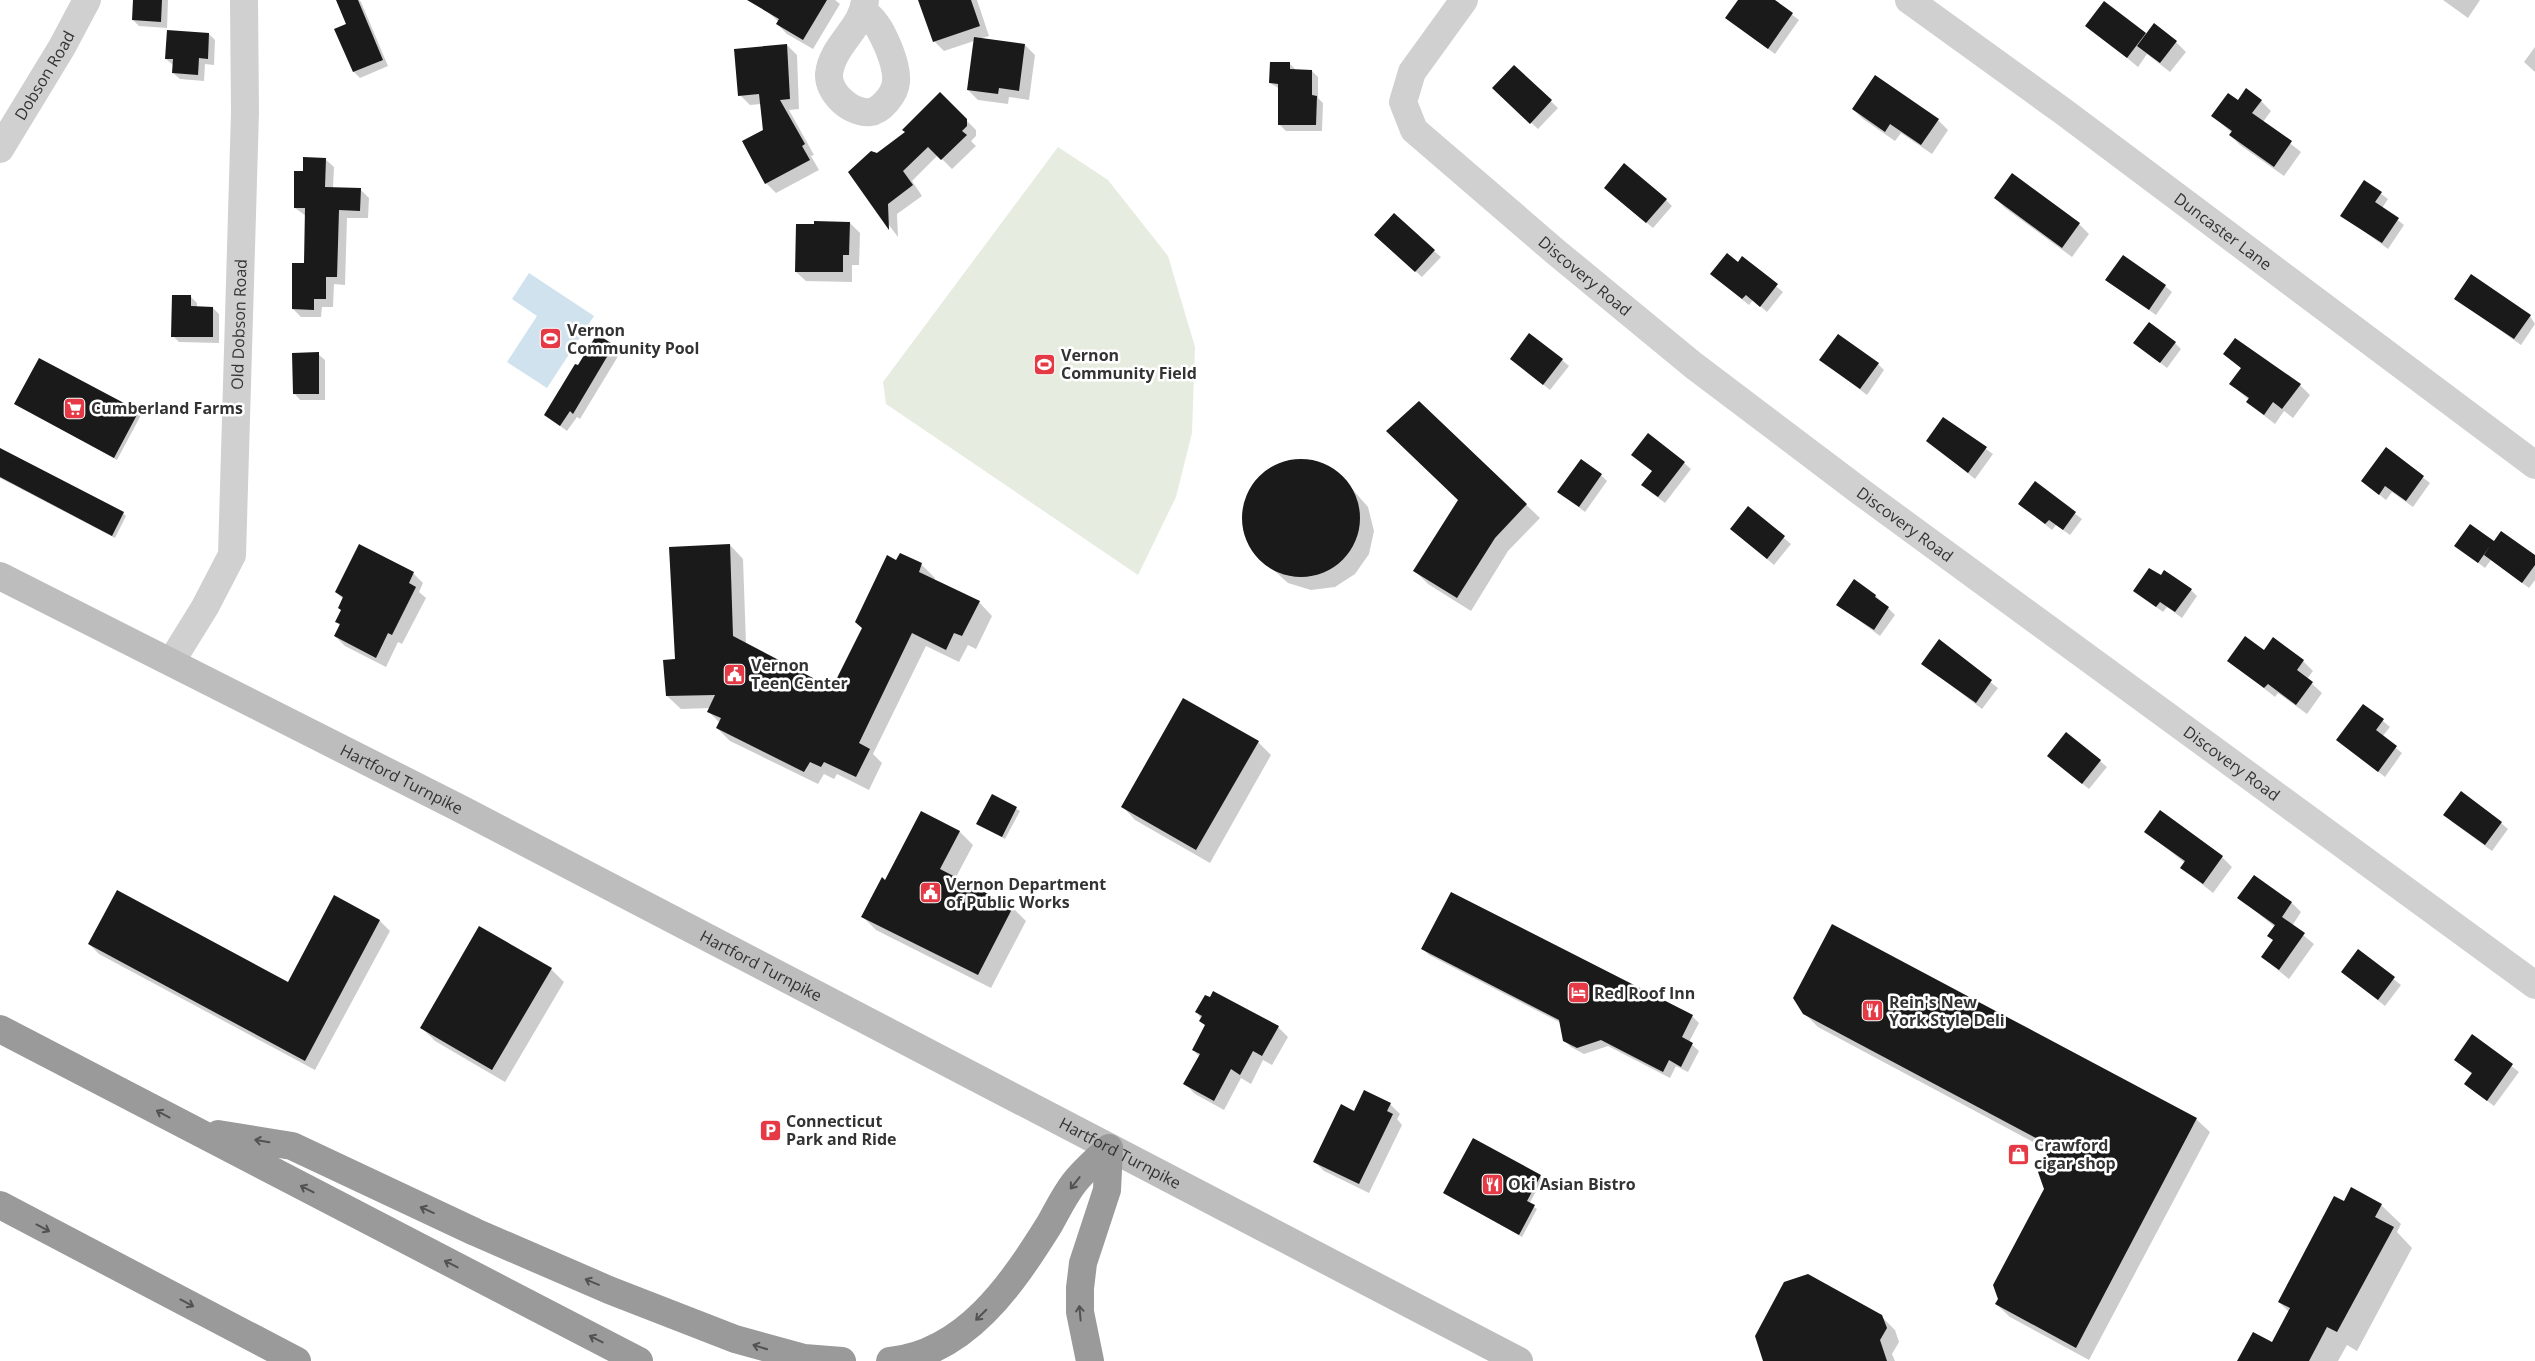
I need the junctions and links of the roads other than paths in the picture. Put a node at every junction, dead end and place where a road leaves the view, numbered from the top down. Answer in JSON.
{"nodes":[{"id":1,"x":87,"y":0,"type":"edge"},
{"id":2,"x":244,"y":0,"type":"edge"},
{"id":3,"x":1464,"y":0,"type":"edge"},
{"id":4,"x":1909,"y":0,"type":"edge"},
{"id":5,"x":0,"y":150,"type":"edge"},
{"id":6,"x":2535,"y":465,"type":"edge"},
{"id":7,"x":0,"y":576,"type":"edge"},
{"id":8,"x":171,"y":662,"type":"junction"},
{"id":9,"x":2535,"y":985,"type":"edge"},
{"id":10,"x":0,"y":1028,"type":"edge"},
{"id":11,"x":194,"y":1130,"type":"junction"},
{"id":12,"x":1109,"y":1148,"type":"junction"},
{"id":13,"x":0,"y":1205,"type":"edge"},
{"id":14,"x":297,"y":1361,"type":"edge"},
{"id":15,"x":639,"y":1361,"type":"edge"},
{"id":16,"x":842,"y":1361,"type":"edge"},
{"id":17,"x":890,"y":1361,"type":"edge"},
{"id":18,"x":1090,"y":1361,"type":"edge"},
{"id":19,"x":1519,"y":1361,"type":"edge"}],
"edges":[{"from":1,"to":5,"type":"street","name":"Dobson Road"},
{"from":2,"to":8,"type":"street","name":"Old Dobson Road"},
{"from":3,"to":9,"type":"street","name":"Discovery Road"},
{"from":4,"to":6,"type":"street","name":"Duncaster Lane"},
{"from":7,"to":8,"type":"main road","name":"Hartford Turnpike"},
{"from":8,"to":12,"type":"main road","name":"Hartford Turnpike"},
{"from":11,"to":10,"type":"highway","one_way":true},
{"from":15,"to":11,"type":"highway","one_way":true},
{"from":16,"to":11,"type":"highway","one_way":true},
{"from":12,"to":17,"type":"highway","one_way":true},
{"from":18,"to":12,"type":"highway","one_way":true},
{"from":12,"to":19,"type":"main road","name":"Hartford Turnpike"},
{"from":13,"to":14,"type":"highway","one_way":true}]}
